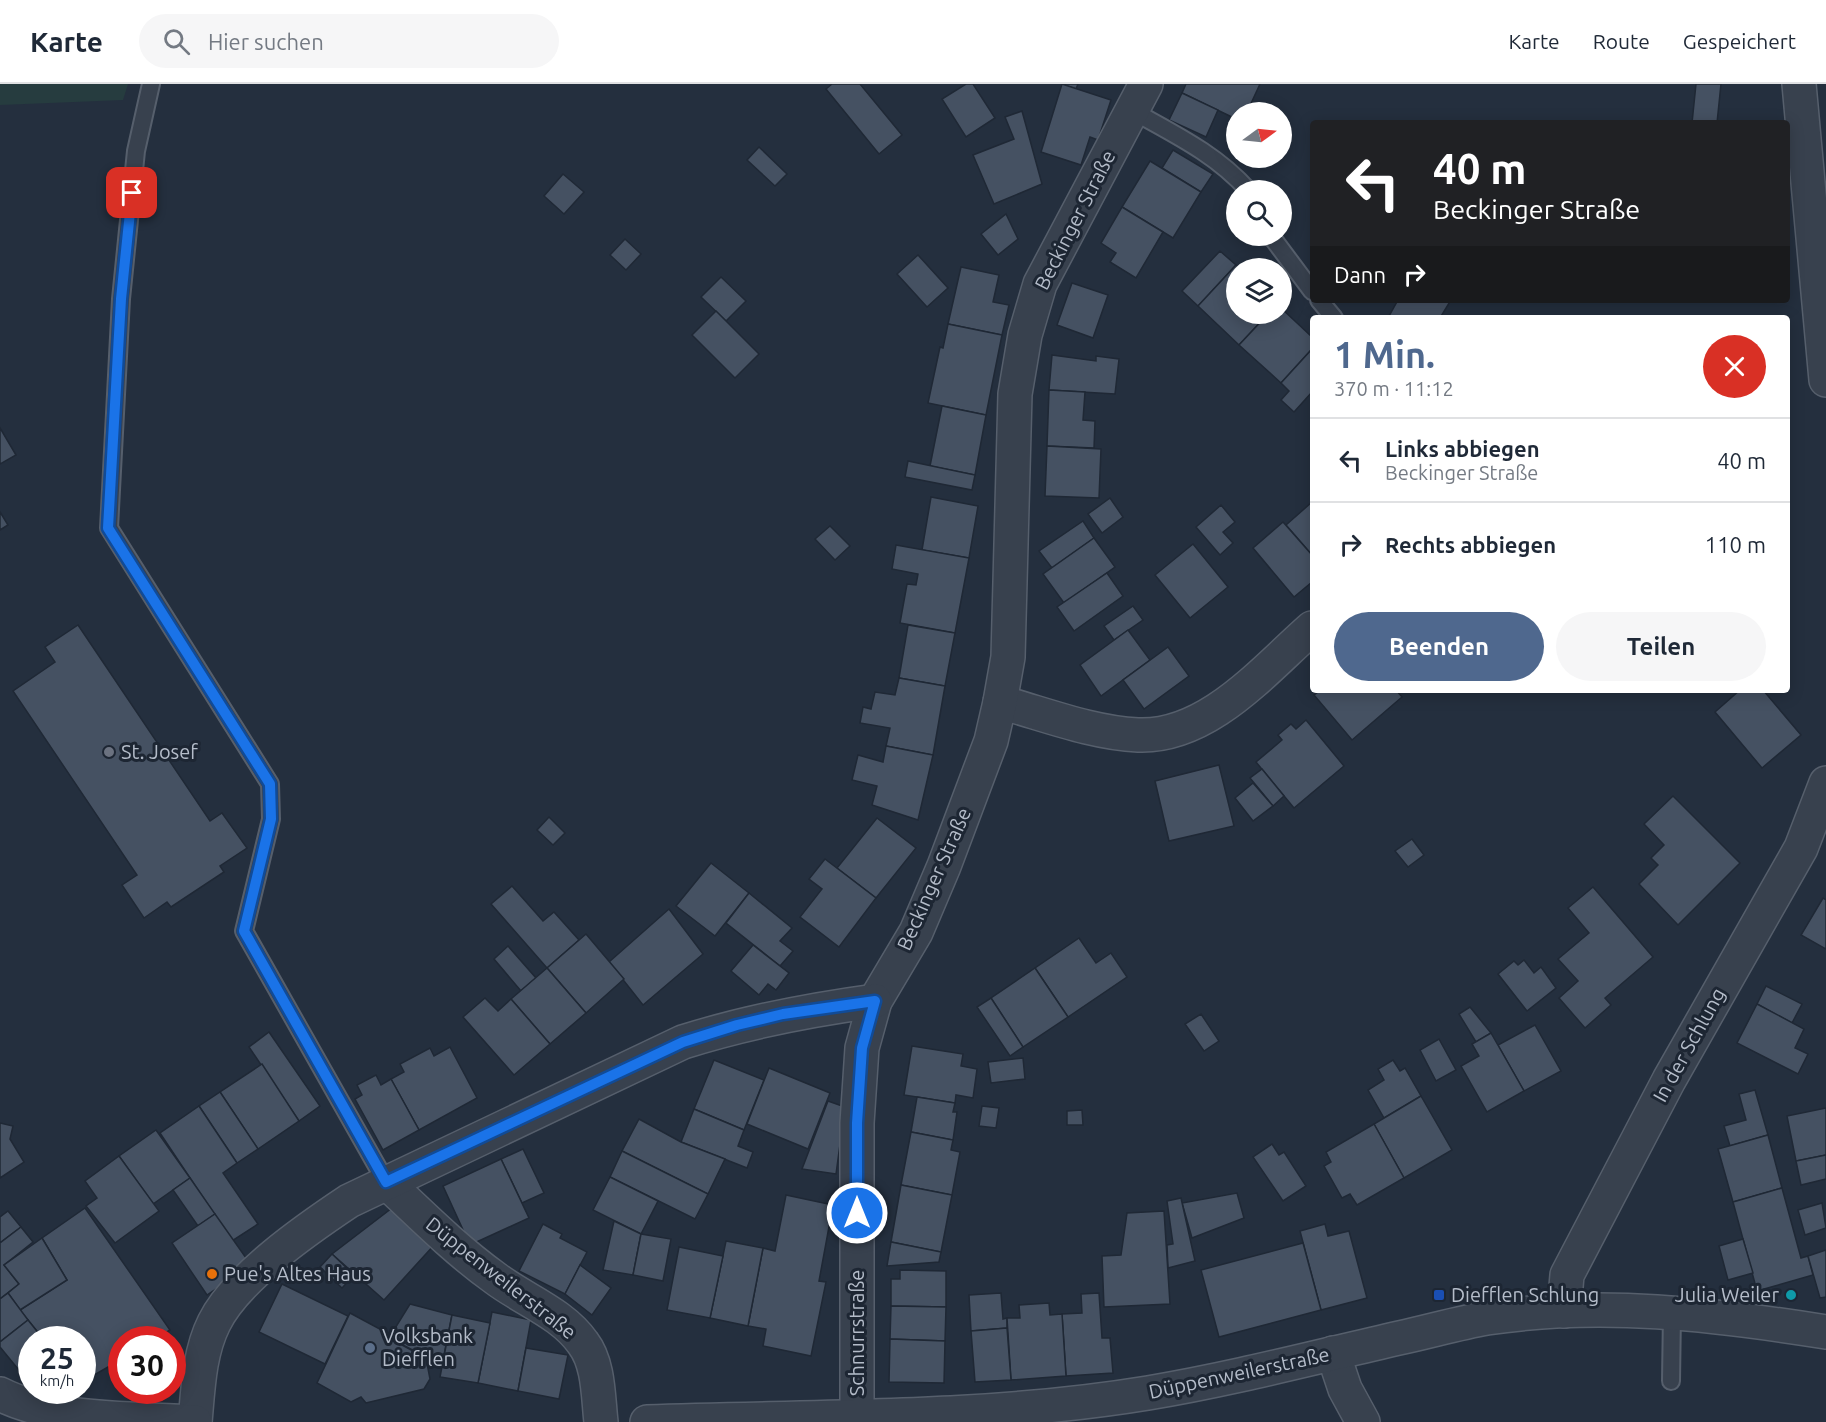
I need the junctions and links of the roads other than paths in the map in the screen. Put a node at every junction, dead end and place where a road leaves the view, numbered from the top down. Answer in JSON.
{"nodes":[{"id":1,"x":151,"y":84,"type":"edge"},
{"id":2,"x":1799,"y":84,"type":"edge"},
{"id":3,"x":1139,"y":98,"type":"edge"},
{"id":4,"x":1239,"y":180,"type":"edge"},
{"id":5,"x":1278,"y":246,"type":"edge"},
{"id":6,"x":1310,"y":288,"type":"edge"},
{"id":7,"x":1322,"y":303,"type":"edge"},
{"id":8,"x":1332,"y":315,"type":"edge"},
{"id":9,"x":1826,"y":380,"type":"edge"},
{"id":10,"x":1310,"y":630,"type":"edge"},
{"id":11,"x":1000,"y":702,"type":"junction"},
{"id":12,"x":1826,"y":783,"type":"edge"},
{"id":13,"x":875,"y":1001,"type":"junction"},
{"id":14,"x":386,"y":1182,"type":"junction"},
{"id":15,"x":1563,"y":1311,"type":"junction"},
{"id":16,"x":1672,"y":1312,"type":"junction"},
{"id":17,"x":1826,"y":1332,"type":"edge"},
{"id":18,"x":1334,"y":1353,"type":"junction"},
{"id":19,"x":1671,"y":1381,"type":"dead end"},
{"id":20,"x":0,"y":1394,"type":"edge"},
{"id":21,"x":857,"y":1416,"type":"junction"},
{"id":22,"x":680,"y":1421,"type":"edge"},
{"id":23,"x":195,"y":1422,"type":"edge"},
{"id":24,"x":601,"y":1422,"type":"edge"},
{"id":25,"x":647,"y":1422,"type":"edge"},
{"id":26,"x":1363,"y":1422,"type":"edge"}],
"edges":[{"from":1,"to":14,"type":"lane"},
{"from":2,"to":9,"type":"street"},
{"from":3,"to":4,"type":"lane","name":"Beckinger Straße"},
{"from":3,"to":11,"type":"street","name":"Beckinger Straße"},
{"from":5,"to":6,"type":"lane"},
{"from":7,"to":8,"type":"lane"},
{"from":10,"to":11,"type":"street"},
{"from":11,"to":13,"type":"street","name":"Beckinger Straße"},
{"from":12,"to":15,"type":"street","name":"In der Schlung"},
{"from":13,"to":14,"type":"street"},
{"from":13,"to":21,"type":"street","name":"Schnurrstraße"},
{"from":14,"to":23,"type":"street"},
{"from":14,"to":24,"type":"street","name":"Düppenweilerstraße"},
{"from":15,"to":16,"type":"street","name":"Düppenweilerstraße"},
{"from":15,"to":18,"type":"street","name":"Düppenweilerstraße"},
{"from":16,"to":17,"type":"street","name":"Düppenweilerstraße"},
{"from":16,"to":19,"type":"lane"},
{"from":18,"to":21,"type":"street","name":"Düppenweilerstraße"},
{"from":18,"to":26,"type":"street"},
{"from":20,"to":23,"type":"street"},
{"from":21,"to":22,"type":"street","name":"Düppenweilerstraße"},
{"from":22,"to":25,"type":"street","name":"Düppenweilerstraße"}]}
